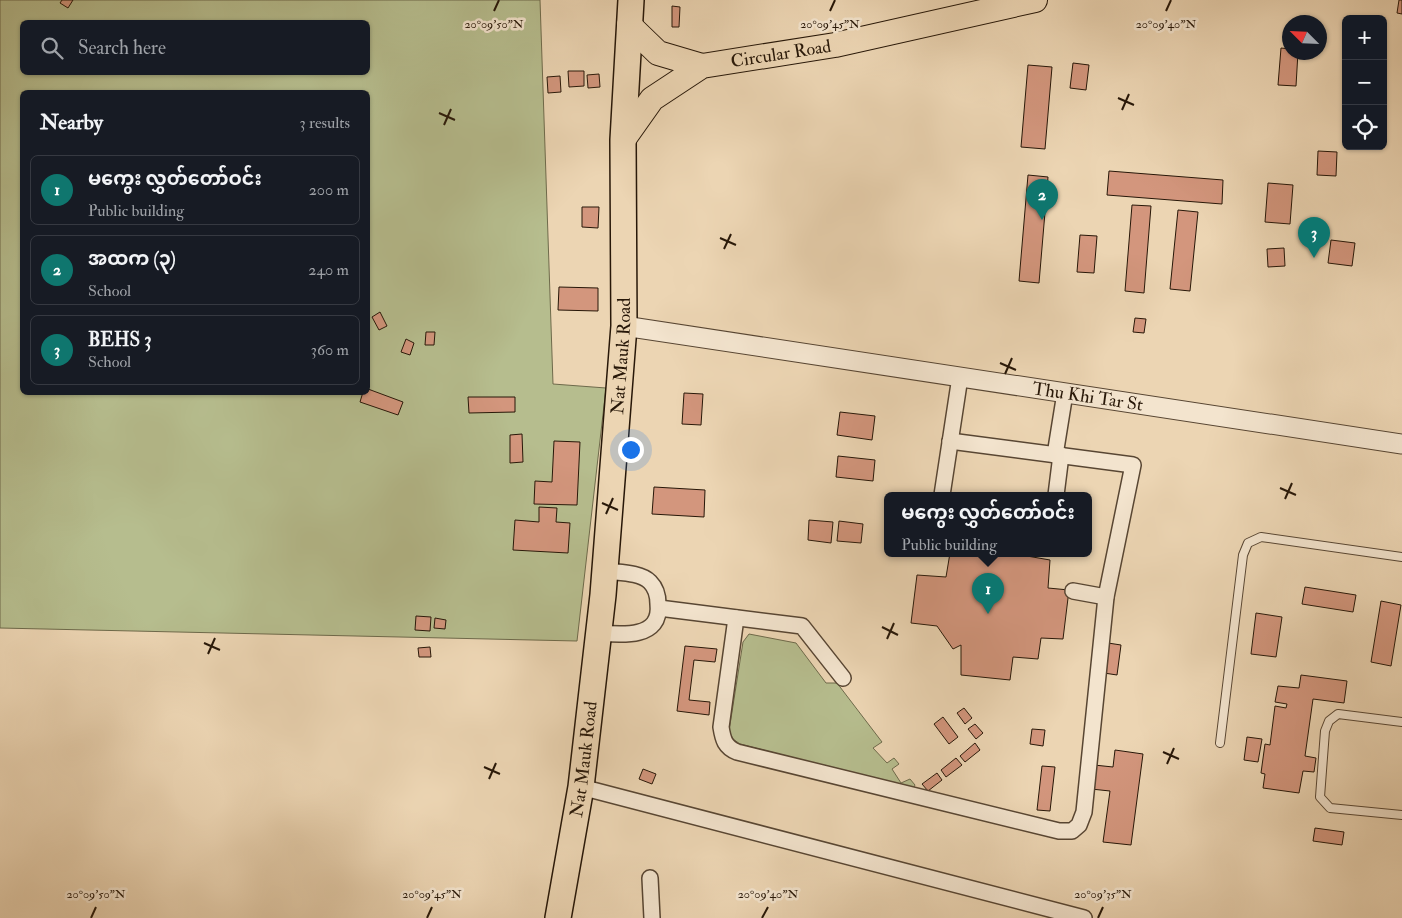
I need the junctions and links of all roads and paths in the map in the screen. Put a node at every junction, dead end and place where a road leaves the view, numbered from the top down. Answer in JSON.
{"nodes":[{"id":1,"x":631,"y":0,"type":"edge"},
{"id":2,"x":1035,"y":0,"type":"edge"},
{"id":3,"x":629,"y":25,"type":"junction"},
{"id":4,"x":702,"y":66,"type":"junction"},
{"id":5,"x":623,"y":140,"type":"junction"},
{"id":6,"x":624,"y":326,"type":"junction"},
{"id":7,"x":960,"y":377,"type":"junction"},
{"id":8,"x":1065,"y":392,"type":"junction"},
{"id":9,"x":950,"y":441,"type":"junction"},
{"id":10,"x":1402,"y":444,"type":"edge"},
{"id":11,"x":1058,"y":455,"type":"junction"},
{"id":12,"x":942,"y":492,"type":"edge"},
{"id":13,"x":1056,"y":492,"type":"edge"},
{"id":14,"x":1402,"y":557,"type":"edge"},
{"id":15,"x":605,"y":571,"type":"junction"},
{"id":16,"x":1073,"y":591,"type":"dead end"},
{"id":17,"x":1106,"y":597,"type":"junction"},
{"id":18,"x":659,"y":608,"type":"junction"},
{"id":19,"x":736,"y":618,"type":"junction"},
{"id":20,"x":599,"y":633,"type":"junction"},
{"id":21,"x":843,"y":678,"type":"dead end"},
{"id":22,"x":1402,"y":722,"type":"edge"},
{"id":23,"x":1220,"y":743,"type":"dead end"},
{"id":24,"x":581,"y":787,"type":"junction"},
{"id":25,"x":1402,"y":815,"type":"edge"},
{"id":26,"x":650,"y":878,"type":"dead end"},
{"id":27,"x":558,"y":918,"type":"edge"},
{"id":28,"x":652,"y":918,"type":"edge"},
{"id":29,"x":1084,"y":918,"type":"edge"}],
"edges":[{"from":1,"to":3,"type":"highway","name":"Nat Mauk Road"},
{"from":2,"to":4,"type":"main road","name":"Circular Road"},
{"from":3,"to":4,"type":"main road"},
{"from":3,"to":5,"type":"highway","name":"Nat Mauk Road"},
{"from":4,"to":5,"type":"main road"},
{"from":5,"to":6,"type":"highway","name":"Nat Mauk Road"},
{"from":6,"to":7,"type":"street","name":"Thu Khi Tar St"},
{"from":6,"to":15,"type":"highway","name":"Nat Mauk Road"},
{"from":7,"to":8,"type":"street","name":"Thu Khi Tar St"},
{"from":7,"to":9,"type":"street"},
{"from":8,"to":10,"type":"street","name":"Thu Khi Tar St"},
{"from":8,"to":11,"type":"street"},
{"from":9,"to":11,"type":"street"},
{"from":9,"to":12,"type":"street"},
{"from":11,"to":13,"type":"street"},
{"from":11,"to":17,"type":"street"},
{"from":14,"to":23,"type":"lane"},
{"from":15,"to":18,"type":"street"},
{"from":15,"to":20,"type":"highway","name":"Nat Mauk Road"},
{"from":16,"to":17,"type":"street"},
{"from":17,"to":19,"type":"street"},
{"from":18,"to":19,"type":"street"},
{"from":18,"to":20,"type":"street"},
{"from":19,"to":21,"type":"street"},
{"from":20,"to":24,"type":"highway","name":"Nat Mauk Road"},
{"from":22,"to":25,"type":"lane"},
{"from":24,"to":27,"type":"highway","name":"Nat Mauk Road"},
{"from":24,"to":29,"type":"street"},
{"from":26,"to":28,"type":"street"}]}
